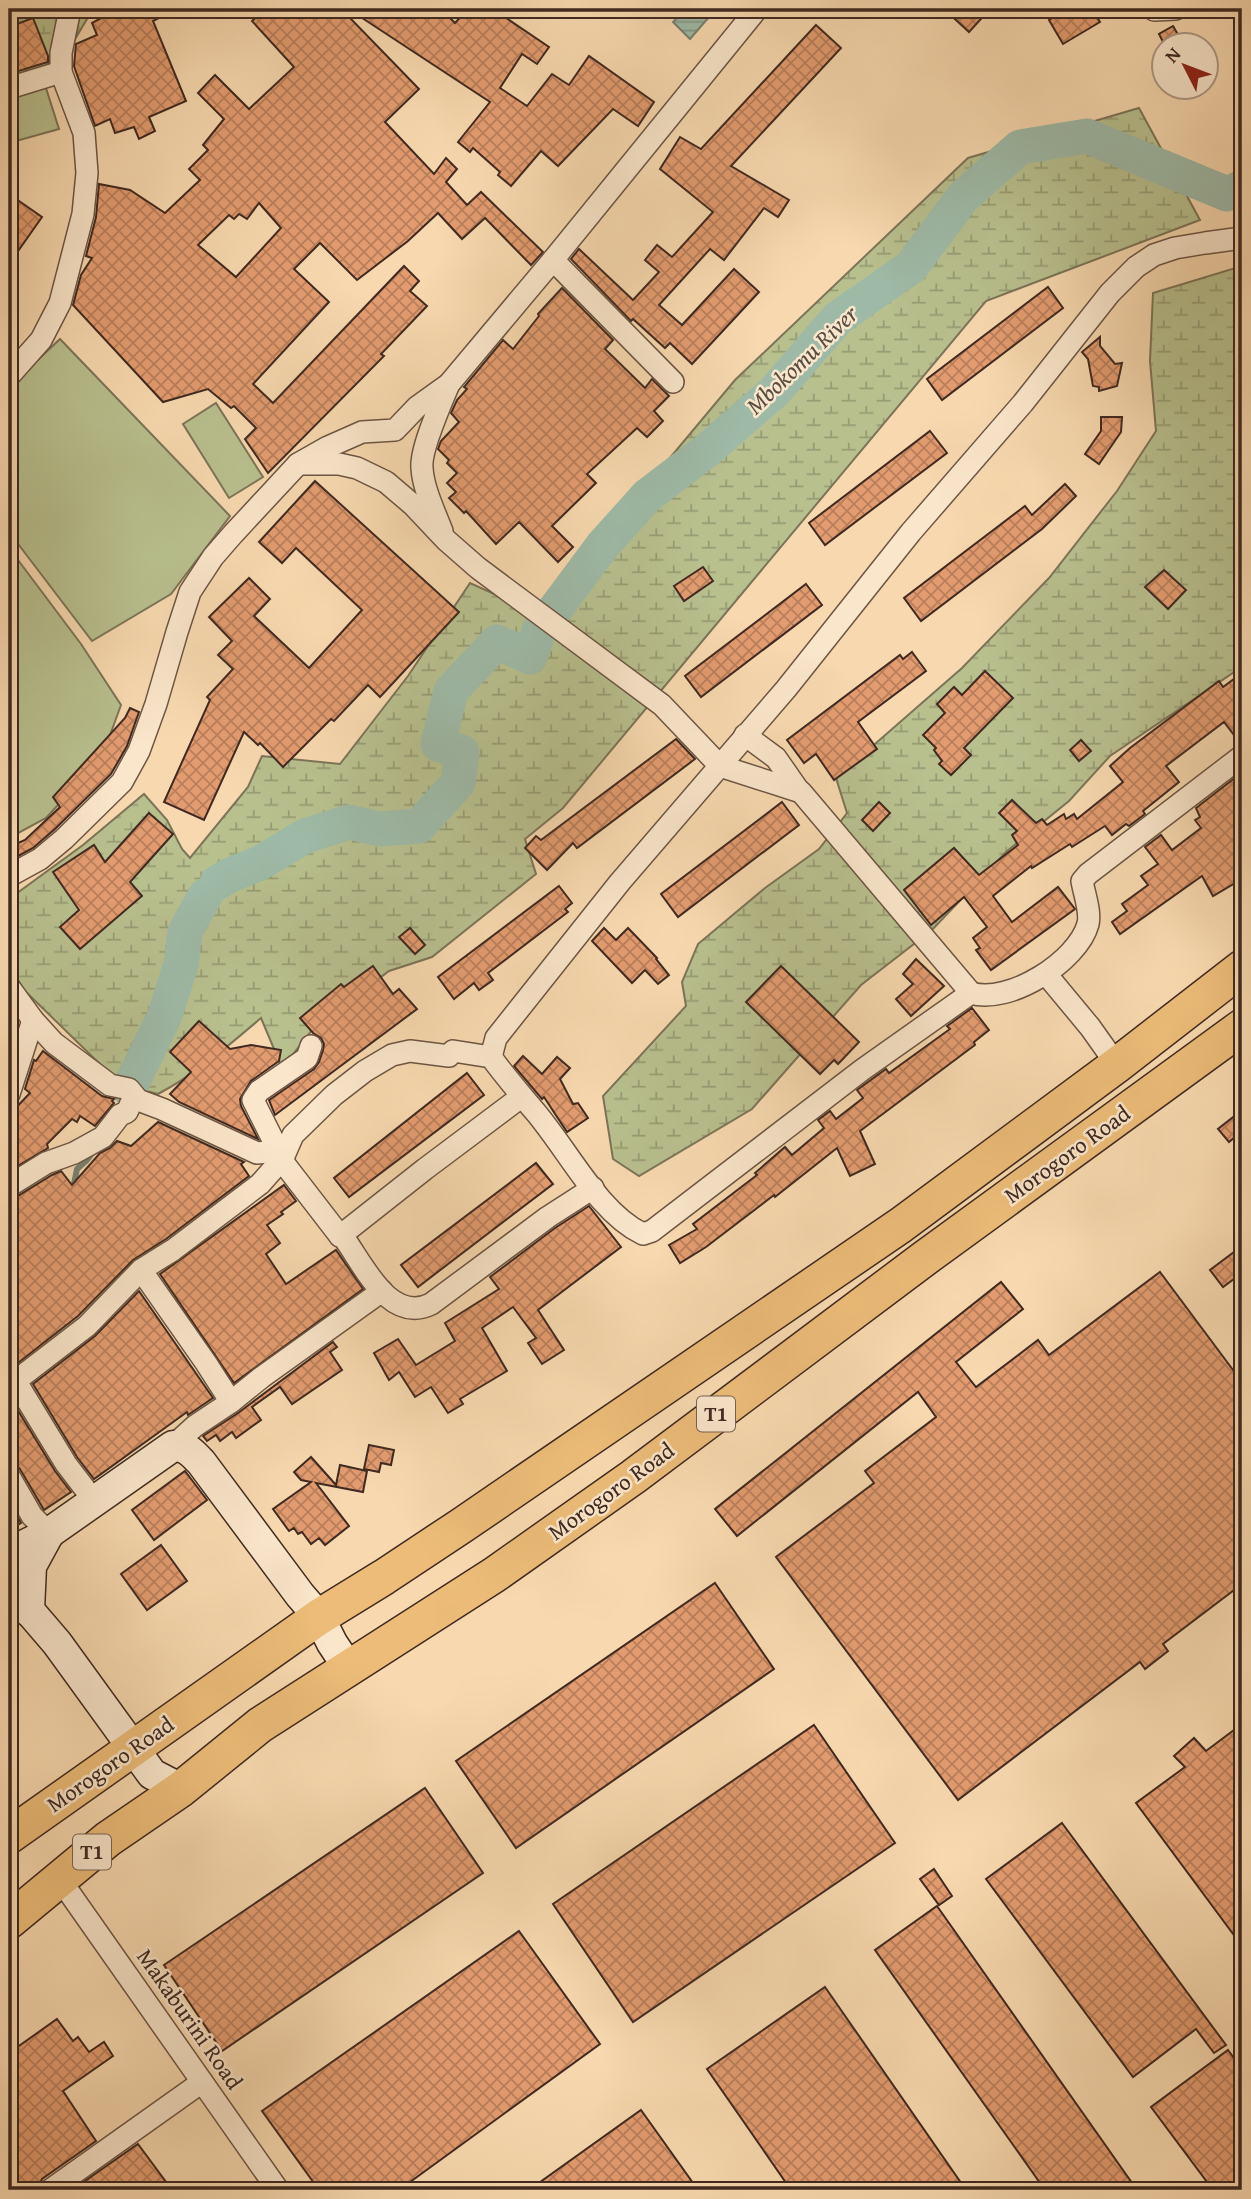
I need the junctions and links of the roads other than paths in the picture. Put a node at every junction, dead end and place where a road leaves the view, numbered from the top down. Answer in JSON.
{"nodes":[{"id":1,"x":70,"y":9,"type":"edge"},
{"id":2,"x":757,"y":9,"type":"edge"},
{"id":3,"x":1176,"y":9,"type":"edge"},
{"id":4,"x":1154,"y":10,"type":"edge"},
{"id":5,"x":61,"y":72,"type":"junction"},
{"id":6,"x":9,"y":88,"type":"edge"},
{"id":7,"x":1242,"y":238,"type":"edge"},
{"id":8,"x":553,"y":260,"type":"junction"},
{"id":9,"x":9,"y":376,"type":"edge"},
{"id":10,"x":673,"y":382,"type":"dead end"},
{"id":11,"x":449,"y":384,"type":"junction"},
{"id":12,"x":298,"y":464,"type":"junction"},
{"id":13,"x":446,"y":540,"type":"junction"},
{"id":14,"x":745,"y":735,"type":"junction"},
{"id":15,"x":1242,"y":756,"type":"edge"},
{"id":16,"x":720,"y":766,"type":"junction"},
{"id":17,"x":799,"y":791,"type":"junction"},
{"id":18,"x":9,"y":876,"type":"edge"},
{"id":19,"x":1242,"y":968,"type":"edge"},
{"id":20,"x":1046,"y":974,"type":"junction"},
{"id":21,"x":9,"y":987,"type":"edge"},
{"id":22,"x":971,"y":993,"type":"junction"},
{"id":23,"x":33,"y":1020,"type":"junction"},
{"id":24,"x":1242,"y":1027,"type":"edge"},
{"id":25,"x":311,"y":1046,"type":"dead end"},
{"id":26,"x":491,"y":1057,"type":"junction"},
{"id":27,"x":1117,"y":1065,"type":"junction"},
{"id":28,"x":9,"y":1094,"type":"edge"},
{"id":29,"x":520,"y":1097,"type":"junction"},
{"id":30,"x":138,"y":1100,"type":"junction"},
{"id":31,"x":281,"y":1154,"type":"junction"},
{"id":32,"x":9,"y":1186,"type":"edge"},
{"id":33,"x":593,"y":1188,"type":"junction"},
{"id":34,"x":340,"y":1236,"type":"junction"},
{"id":35,"x":141,"y":1270,"type":"junction"},
{"id":36,"x":382,"y":1291,"type":"junction"},
{"id":37,"x":12,"y":1388,"type":"edge"},
{"id":38,"x":231,"y":1402,"type":"junction"},
{"id":39,"x":173,"y":1446,"type":"junction"},
{"id":40,"x":9,"y":1476,"type":"edge"},
{"id":41,"x":95,"y":1502,"type":"junction"},
{"id":42,"x":49,"y":1533,"type":"junction"},
{"id":43,"x":9,"y":1553,"type":"edge"},
{"id":44,"x":19,"y":1605,"type":"edge"},
{"id":45,"x":319,"y":1617,"type":"junction"},
{"id":46,"x":348,"y":1667,"type":"junction"},
{"id":47,"x":134,"y":1748,"type":"junction"},
{"id":48,"x":181,"y":1789,"type":"junction"},
{"id":49,"x":9,"y":1836,"type":"edge"},
{"id":50,"x":59,"y":1878,"type":"junction"},
{"id":51,"x":9,"y":1921,"type":"edge"},
{"id":52,"x":202,"y":2082,"type":"junction"},
{"id":53,"x":50,"y":2190,"type":"edge"},
{"id":54,"x":278,"y":2190,"type":"edge"}],
"edges":[{"from":1,"to":5,"type":"street"},
{"from":2,"to":8,"type":"street"},
{"from":3,"to":4,"type":"street"},
{"from":5,"to":6,"type":"street"},
{"from":5,"to":9,"type":"street"},
{"from":7,"to":14,"type":"street"},
{"from":8,"to":10,"type":"street"},
{"from":8,"to":11,"type":"street"},
{"from":11,"to":12,"type":"street"},
{"from":11,"to":13,"type":"street"},
{"from":12,"to":13,"type":"street"},
{"from":12,"to":18,"type":"street"},
{"from":13,"to":16,"type":"street"},
{"from":14,"to":16,"type":"street"},
{"from":14,"to":17,"type":"street"},
{"from":15,"to":20,"type":"street"},
{"from":16,"to":17,"type":"street"},
{"from":16,"to":26,"type":"street"},
{"from":17,"to":22,"type":"street"},
{"from":19,"to":27,"type":"highway","name":"Morogoro Road","number":"T1"},
{"from":20,"to":22,"type":"street"},
{"from":20,"to":27,"type":"street"},
{"from":21,"to":23,"type":"street"},
{"from":22,"to":33,"type":"street"},
{"from":23,"to":28,"type":"street"},
{"from":23,"to":30,"type":"street"},
{"from":24,"to":46,"type":"highway","name":"Morogoro Road","number":"T1"},
{"from":25,"to":31,"type":"street"},
{"from":26,"to":29,"type":"street"},
{"from":26,"to":31,"type":"street"},
{"from":27,"to":45,"type":"highway","name":"Morogoro Road","number":"T1"},
{"from":29,"to":33,"type":"street"},
{"from":29,"to":34,"type":"street"},
{"from":30,"to":31,"type":"street"},
{"from":30,"to":32,"type":"street"},
{"from":31,"to":34,"type":"street"},
{"from":31,"to":35,"type":"street"},
{"from":33,"to":36,"type":"street"},
{"from":34,"to":36,"type":"street"},
{"from":35,"to":37,"type":"street"},
{"from":35,"to":38,"type":"street"},
{"from":36,"to":38,"type":"street"},
{"from":37,"to":41,"type":"street"},
{"from":38,"to":39,"type":"street"},
{"from":39,"to":41,"type":"main road"},
{"from":39,"to":45,"type":"main road"},
{"from":40,"to":42,"type":"street"},
{"from":41,"to":42,"type":"main road"},
{"from":42,"to":43,"type":"main road"},
{"from":42,"to":44,"type":"main road"},
{"from":44,"to":47,"type":"main road"},
{"from":45,"to":46,"type":"main road"},
{"from":45,"to":47,"type":"highway","name":"Morogoro Road","number":"T1"},
{"from":46,"to":48,"type":"highway","name":"Morogoro Road","number":"T1"},
{"from":47,"to":48,"type":"main road"},
{"from":47,"to":49,"type":"highway","name":"Morogoro Road","number":"T1"},
{"from":48,"to":50,"type":"highway","name":"Morogoro Road","number":"T1"},
{"from":50,"to":51,"type":"highway","name":"Morogoro Road","number":"T1"},
{"from":50,"to":52,"type":"street","name":"Makaburini Road"},
{"from":52,"to":53,"type":"street"},
{"from":52,"to":54,"type":"street","name":"Makaburini Road"}]}
